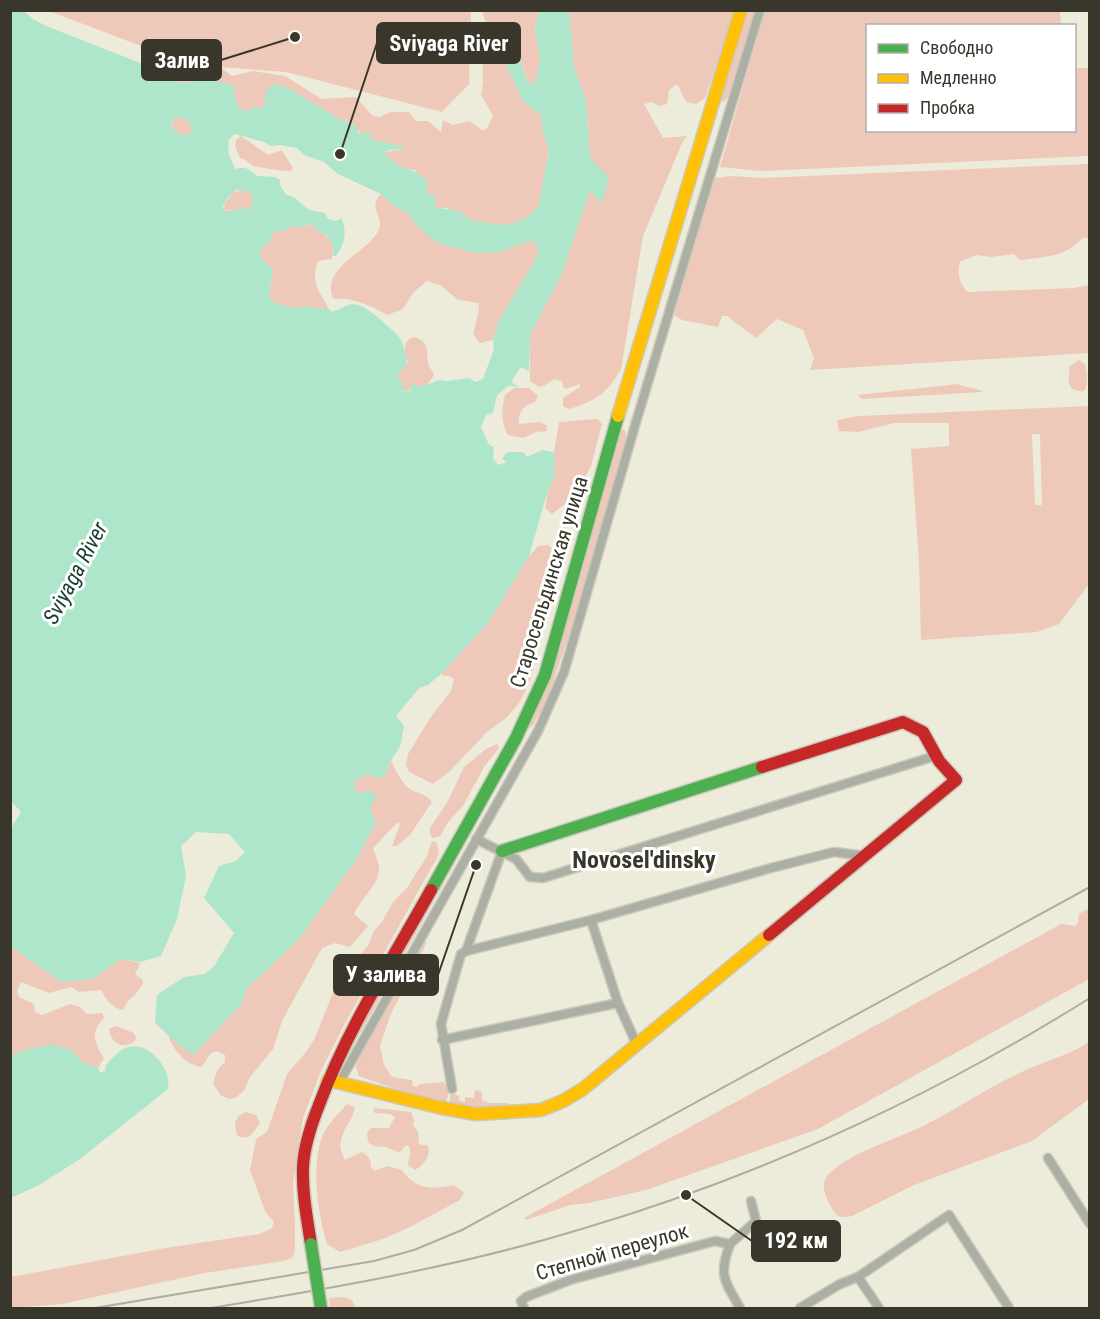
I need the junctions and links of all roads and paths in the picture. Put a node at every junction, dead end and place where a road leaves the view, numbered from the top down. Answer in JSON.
{"nodes":[{"id":1,"x":741,"y":10,"type":"edge"},
{"id":2,"x":760,"y":10,"type":"edge"},
{"id":3,"x":516,"y":738,"type":"junction"},
{"id":4,"x":530,"y":745,"type":"junction"},
{"id":5,"x":935,"y":756,"type":"junction"},
{"id":6,"x":476,"y":839,"type":"junction"},
{"id":7,"x":502,"y":851,"type":"junction"},
{"id":8,"x":865,"y":856,"type":"junction"},
{"id":9,"x":591,"y":920,"type":"junction"},
{"id":10,"x":466,"y":951,"type":"junction"},
{"id":11,"x":618,"y":1003,"type":"junction"},
{"id":12,"x":442,"y":1040,"type":"junction"},
{"id":13,"x":637,"y":1045,"type":"junction"},
{"id":14,"x":333,"y":1081,"type":"junction"},
{"id":15,"x":452,"y":1089,"type":"dead end"},
{"id":16,"x":1048,"y":1158,"type":"dead end"},
{"id":17,"x":751,"y":1201,"type":"dead end"},
{"id":18,"x":1089,"y":1224,"type":"edge"},
{"id":19,"x":730,"y":1244,"type":"junction"},
{"id":20,"x":858,"y":1277,"type":"junction"},
{"id":21,"x":522,"y":1305,"type":"edge"},
{"id":22,"x":321,"y":1308,"type":"edge"},
{"id":23,"x":741,"y":1308,"type":"edge"},
{"id":24,"x":800,"y":1308,"type":"edge"},
{"id":25,"x":879,"y":1308,"type":"edge"},
{"id":26,"x":1009,"y":1308,"type":"edge"}],
"edges":[{"from":1,"to":3,"type":"main road","name":"Старосельдинская улица"},
{"from":2,"to":4,"type":"street"},
{"from":3,"to":4,"type":"street"},
{"from":3,"to":14,"type":"main road","name":"Старосельдинская улица"},
{"from":4,"to":6,"type":"street"},
{"from":5,"to":7,"type":"street"},
{"from":5,"to":7,"type":"main road"},
{"from":5,"to":8,"type":"main road"},
{"from":6,"to":7,"type":"street"},
{"from":6,"to":14,"type":"street"},
{"from":7,"to":10,"type":"street"},
{"from":8,"to":9,"type":"street"},
{"from":8,"to":13,"type":"main road"},
{"from":9,"to":10,"type":"street"},
{"from":9,"to":11,"type":"street"},
{"from":10,"to":12,"type":"street"},
{"from":11,"to":12,"type":"street"},
{"from":11,"to":13,"type":"street"},
{"from":12,"to":15,"type":"street"},
{"from":13,"to":14,"type":"main road"},
{"from":14,"to":22,"type":"main road","name":"Старосельдинская улица","bridge":true},
{"from":16,"to":18,"type":"street"},
{"from":17,"to":19,"type":"street"},
{"from":19,"to":21,"type":"street","name":"Степной переулок"},
{"from":19,"to":23,"type":"street"},
{"from":20,"to":24,"type":"street"},
{"from":20,"to":25,"type":"street"},
{"from":20,"to":26,"type":"street"}]}
